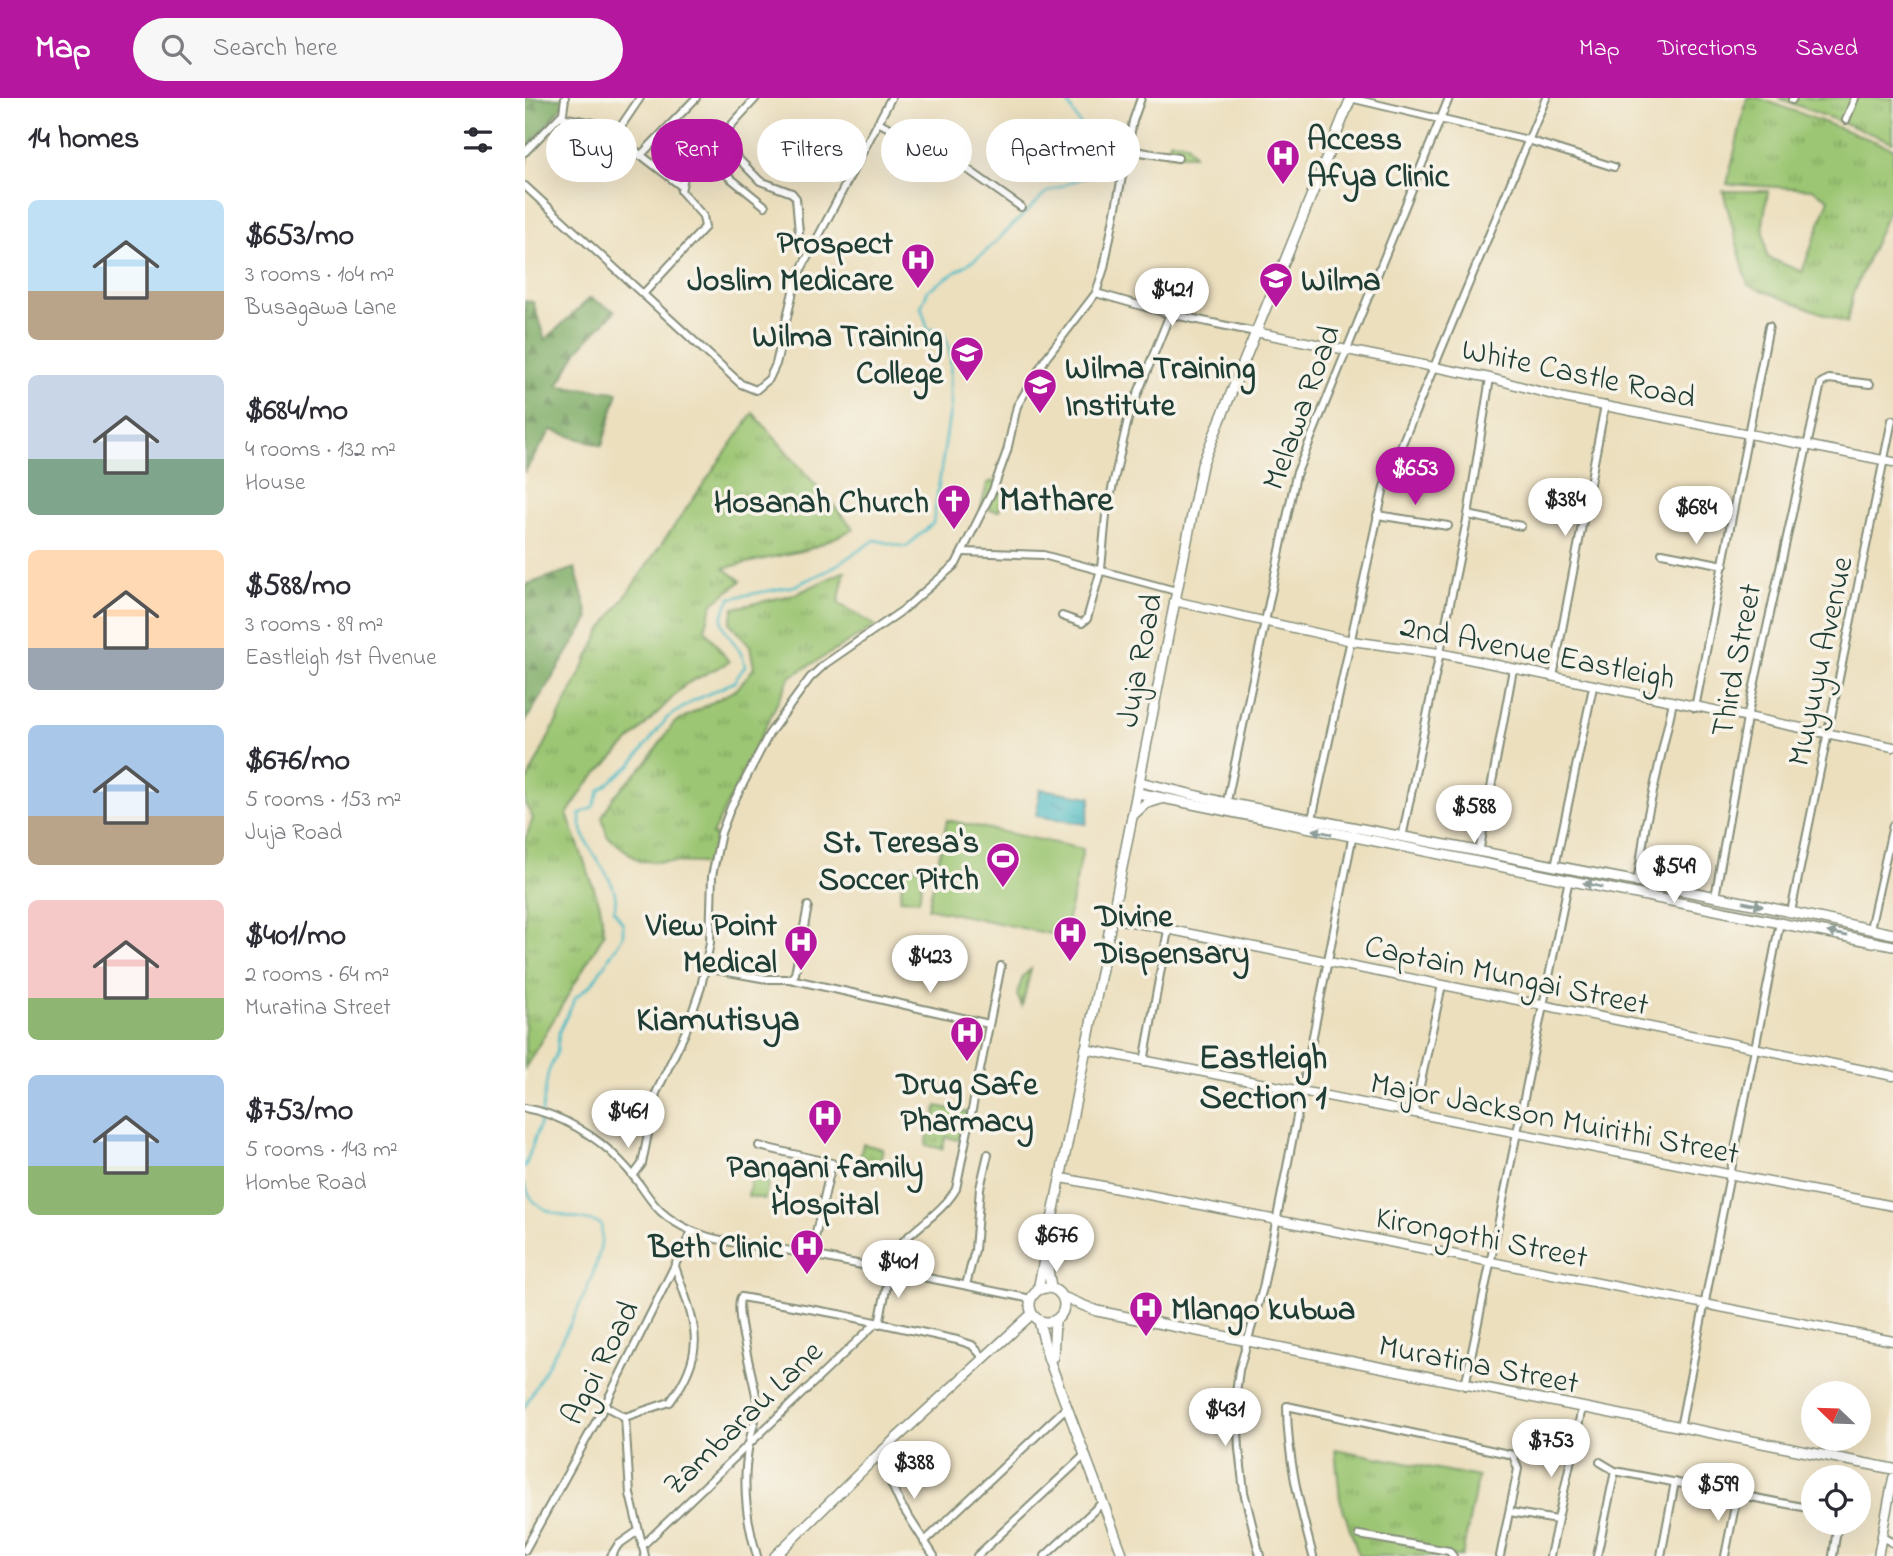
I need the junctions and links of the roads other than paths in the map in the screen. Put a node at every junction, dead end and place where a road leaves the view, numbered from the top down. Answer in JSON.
{"nodes":[{"id":1,"x":565,"y":98,"type":"edge"},
{"id":2,"x":641,"y":98,"type":"edge"},
{"id":3,"x":696,"y":98,"type":"edge"},
{"id":4,"x":756,"y":98,"type":"edge"},
{"id":5,"x":891,"y":98,"type":"edge"},
{"id":6,"x":1141,"y":98,"type":"edge"},
{"id":7,"x":1351,"y":98,"type":"edge"},
{"id":8,"x":1449,"y":98,"type":"edge"},
{"id":9,"x":1546,"y":98,"type":"edge"},
{"id":10,"x":1855,"y":98,"type":"edge"},
{"id":11,"x":561,"y":117,"type":"junction"},
{"id":12,"x":572,"y":119,"type":"edge"},
{"id":13,"x":625,"y":119,"type":"edge"},
{"id":14,"x":737,"y":119,"type":"edge"},
{"id":15,"x":1136,"y":119,"type":"edge"},
{"id":16,"x":1439,"y":119,"type":"junction"},
{"id":17,"x":1846,"y":120,"type":"dead end"},
{"id":18,"x":878,"y":122,"type":"junction"},
{"id":19,"x":1528,"y":140,"type":"junction"},
{"id":20,"x":525,"y":152,"type":"edge"},
{"id":21,"x":1140,"y":152,"type":"edge"},
{"id":22,"x":637,"y":154,"type":"edge"},
{"id":23,"x":640,"y":156,"type":"junction"},
{"id":24,"x":1178,"y":158,"type":"dead end"},
{"id":25,"x":743,"y":164,"type":"edge"},
{"id":26,"x":1614,"y":167,"type":"dead end"},
{"id":27,"x":684,"y":182,"type":"edge"},
{"id":28,"x":735,"y":182,"type":"edge"},
{"id":29,"x":1121,"y":182,"type":"edge"},
{"id":30,"x":525,"y":186,"type":"edge"},
{"id":31,"x":681,"y":186,"type":"junction"},
{"id":32,"x":765,"y":206,"type":"dead end"},
{"id":33,"x":1021,"y":207,"type":"dead end"},
{"id":34,"x":799,"y":233,"type":"dead end"},
{"id":35,"x":644,"y":293,"type":"junction"},
{"id":36,"x":1096,"y":293,"type":"junction"},
{"id":37,"x":1170,"y":314,"type":"junction"},
{"id":38,"x":1769,"y":326,"type":"dead end"},
{"id":39,"x":1255,"y":332,"type":"junction"},
{"id":40,"x":1345,"y":350,"type":"junction"},
{"id":41,"x":1432,"y":367,"type":"junction"},
{"id":42,"x":1490,"y":379,"type":"junction"},
{"id":43,"x":1870,"y":384,"type":"dead end"},
{"id":44,"x":1605,"y":405,"type":"junction"},
{"id":45,"x":1892,"y":420,"type":"edge"},
{"id":46,"x":1749,"y":431,"type":"junction"},
{"id":47,"x":1806,"y":444,"type":"junction"},
{"id":48,"x":1889,"y":461,"type":"edge"},
{"id":49,"x":1468,"y":514,"type":"junction"},
{"id":50,"x":1377,"y":515,"type":"junction"},
{"id":51,"x":1448,"y":526,"type":"dead end"},
{"id":52,"x":1521,"y":526,"type":"dead end"},
{"id":53,"x":963,"y":552,"type":"junction"},
{"id":54,"x":1662,"y":553,"type":"dead end"},
{"id":55,"x":1724,"y":565,"type":"junction"},
{"id":56,"x":1101,"y":569,"type":"junction"},
{"id":57,"x":1175,"y":596,"type":"junction"},
{"id":58,"x":1062,"y":617,"type":"dead end"},
{"id":59,"x":1265,"y":622,"type":"junction"},
{"id":60,"x":1352,"y":641,"type":"junction"},
{"id":61,"x":1439,"y":653,"type":"junction"},
{"id":62,"x":1513,"y":669,"type":"junction"},
{"id":63,"x":1553,"y":677,"type":"junction"},
{"id":64,"x":1593,"y":687,"type":"junction"},
{"id":65,"x":1673,"y":702,"type":"junction"},
{"id":66,"x":1695,"y":708,"type":"junction"},
{"id":67,"x":1747,"y":718,"type":"junction"},
{"id":68,"x":1829,"y":734,"type":"junction"},
{"id":69,"x":1893,"y":747,"type":"edge"},
{"id":70,"x":1146,"y":749,"type":"junction"},
{"id":71,"x":1140,"y":782,"type":"junction"},
{"id":72,"x":1137,"y":793,"type":"junction"},
{"id":73,"x":1163,"y":794,"type":"junction"},
{"id":74,"x":1226,"y":807,"type":"junction"},
{"id":75,"x":1132,"y":816,"type":"junction"},
{"id":76,"x":1313,"y":819,"type":"junction"},
{"id":77,"x":1893,"y":825,"type":"edge"},
{"id":78,"x":1354,"y":828,"type":"junction"},
{"id":79,"x":1402,"y":838,"type":"junction"},
{"id":80,"x":1352,"y":839,"type":"junction"},
{"id":81,"x":1479,"y":853,"type":"junction"},
{"id":82,"x":1555,"y":866,"type":"junction"},
{"id":83,"x":1569,"y":879,"type":"junction"},
{"id":84,"x":1637,"y":884,"type":"junction"},
{"id":85,"x":1716,"y":897,"type":"junction"},
{"id":86,"x":808,"y":906,"type":"dead end"},
{"id":87,"x":1791,"y":912,"type":"junction"},
{"id":88,"x":1112,"y":918,"type":"junction"},
{"id":89,"x":1780,"y":922,"type":"junction"},
{"id":90,"x":1870,"y":929,"type":"junction"},
{"id":91,"x":1168,"y":930,"type":"junction"},
{"id":92,"x":1893,"y":934,"type":"edge"},
{"id":93,"x":1893,"y":946,"type":"edge"},
{"id":94,"x":1328,"y":962,"type":"junction"},
{"id":95,"x":1001,"y":966,"type":"dead end"},
{"id":96,"x":706,"y":968,"type":"junction"},
{"id":97,"x":790,"y":979,"type":"junction"},
{"id":98,"x":1442,"y":985,"type":"junction"},
{"id":99,"x":1542,"y":1005,"type":"junction"},
{"id":100,"x":989,"y":1024,"type":"junction"},
{"id":101,"x":1085,"y":1049,"type":"junction"},
{"id":102,"x":1754,"y":1049,"type":"junction"},
{"id":103,"x":1144,"y":1062,"type":"junction"},
{"id":104,"x":1893,"y":1076,"type":"edge"},
{"id":105,"x":1301,"y":1092,"type":"junction"},
{"id":106,"x":525,"y":1108,"type":"edge"},
{"id":107,"x":1414,"y":1113,"type":"junction"},
{"id":108,"x":1516,"y":1132,"type":"junction"},
{"id":109,"x":759,"y":1146,"type":"dead end"},
{"id":110,"x":988,"y":1154,"type":"dead end"},
{"id":111,"x":633,"y":1176,"type":"junction"},
{"id":112,"x":1730,"y":1176,"type":"junction"},
{"id":113,"x":1062,"y":1178,"type":"junction"},
{"id":114,"x":1893,"y":1206,"type":"edge"},
{"id":115,"x":1277,"y":1223,"type":"junction"},
{"id":116,"x":692,"y":1231,"type":"junction"},
{"id":117,"x":1046,"y":1252,"type":"junction"},
{"id":118,"x":811,"y":1255,"type":"junction"},
{"id":119,"x":1488,"y":1261,"type":"junction"},
{"id":120,"x":675,"y":1266,"type":"junction"},
{"id":121,"x":888,"y":1269,"type":"junction"},
{"id":122,"x":966,"y":1285,"type":"junction"},
{"id":123,"x":1051,"y":1288,"type":"junction"},
{"id":124,"x":1038,"y":1290,"type":"junction"},
{"id":125,"x":1063,"y":1297,"type":"junction"},
{"id":126,"x":1031,"y":1299,"type":"junction"},
{"id":127,"x":1707,"y":1302,"type":"junction"},
{"id":128,"x":1097,"y":1311,"type":"junction"},
{"id":129,"x":1062,"y":1314,"type":"junction"},
{"id":130,"x":1035,"y":1317,"type":"junction"},
{"id":131,"x":1055,"y":1321,"type":"junction"},
{"id":132,"x":877,"y":1324,"type":"junction"},
{"id":133,"x":1247,"y":1340,"type":"junction"},
{"id":134,"x":1893,"y":1341,"type":"edge"},
{"id":135,"x":983,"y":1357,"type":"junction"},
{"id":136,"x":1058,"y":1382,"type":"junction"},
{"id":137,"x":1465,"y":1386,"type":"junction"},
{"id":138,"x":605,"y":1406,"type":"junction"},
{"id":139,"x":1067,"y":1407,"type":"junction"},
{"id":140,"x":1582,"y":1408,"type":"junction"},
{"id":141,"x":625,"y":1417,"type":"junction"},
{"id":142,"x":1680,"y":1428,"type":"junction"},
{"id":143,"x":749,"y":1444,"type":"junction"},
{"id":144,"x":1086,"y":1454,"type":"junction"},
{"id":145,"x":878,"y":1455,"type":"junction"},
{"id":146,"x":1600,"y":1462,"type":"dead end"},
{"id":147,"x":1893,"y":1469,"type":"edge"},
{"id":148,"x":1615,"y":1471,"type":"junction"},
{"id":149,"x":1893,"y":1478,"type":"edge"},
{"id":150,"x":1675,"y":1482,"type":"junction"},
{"id":151,"x":1737,"y":1496,"type":"junction"},
{"id":152,"x":1103,"y":1502,"type":"junction"},
{"id":153,"x":1801,"y":1506,"type":"edge"},
{"id":154,"x":1510,"y":1512,"type":"junction"},
{"id":155,"x":1557,"y":1520,"type":"junction"},
{"id":156,"x":638,"y":1531,"type":"junction"},
{"id":157,"x":1359,"y":1535,"type":"dead end"},
{"id":158,"x":1836,"y":1535,"type":"edge"},
{"id":159,"x":1882,"y":1537,"type":"junction"},
{"id":160,"x":923,"y":1542,"type":"junction"},
{"id":161,"x":1893,"y":1544,"type":"edge"},
{"id":162,"x":642,"y":1546,"type":"junction"},
{"id":163,"x":525,"y":1550,"type":"edge"},
{"id":164,"x":1120,"y":1554,"type":"edge"},
{"id":165,"x":611,"y":1556,"type":"edge"},
{"id":166,"x":645,"y":1556,"type":"edge"},
{"id":167,"x":757,"y":1556,"type":"edge"},
{"id":168,"x":775,"y":1556,"type":"edge"},
{"id":169,"x":933,"y":1556,"type":"edge"},
{"id":170,"x":977,"y":1556,"type":"edge"},
{"id":171,"x":1045,"y":1556,"type":"edge"},
{"id":172,"x":1260,"y":1556,"type":"edge"},
{"id":173,"x":1313,"y":1556,"type":"edge"},
{"id":174,"x":1454,"y":1556,"type":"edge"},
{"id":175,"x":1500,"y":1556,"type":"edge"},
{"id":176,"x":1550,"y":1556,"type":"edge"},
{"id":177,"x":1597,"y":1556,"type":"edge"},
{"id":178,"x":1661,"y":1556,"type":"edge"},
{"id":179,"x":1725,"y":1556,"type":"edge"},
{"id":180,"x":1833,"y":1556,"type":"edge"},
{"id":181,"x":1878,"y":1556,"type":"edge"}],
"edges":[{"from":1,"to":11,"type":"street"},
{"from":2,"to":13,"type":"street"},
{"from":3,"to":23,"type":"street"},
{"from":4,"to":14,"type":"street"},
{"from":5,"to":18,"type":"street"},
{"from":6,"to":15,"type":"street"},
{"from":7,"to":16,"type":"street"},
{"from":7,"to":39,"type":"main road","name":"Juja Road"},
{"from":8,"to":16,"type":"street","name":"Melawa Road"},
{"from":9,"to":19,"type":"street"},
{"from":10,"to":17,"type":"street"},
{"from":11,"to":12,"type":"street"},
{"from":11,"to":20,"type":"street"},
{"from":16,"to":19,"type":"street"},
{"from":16,"to":40,"type":"street","name":"Melawa Road"},
{"from":18,"to":33,"type":"street"},
{"from":18,"to":35,"type":"street"},
{"from":19,"to":26,"type":"street"},
{"from":19,"to":41,"type":"street"},
{"from":21,"to":24,"type":"street"},
{"from":22,"to":23,"type":"street"},
{"from":23,"to":31,"type":"street"},
{"from":25,"to":34,"type":"street"},
{"from":27,"to":31,"type":"street"},
{"from":28,"to":32,"type":"street"},
{"from":29,"to":36,"type":"street"},
{"from":30,"to":35,"type":"street"},
{"from":31,"to":35,"type":"street"},
{"from":36,"to":37,"type":"street"},
{"from":36,"to":53,"type":"street"},
{"from":37,"to":39,"type":"street"},
{"from":37,"to":56,"type":"street"},
{"from":38,"to":46,"type":"street"},
{"from":39,"to":40,"type":"street","name":"White Castle Road"},
{"from":39,"to":57,"type":"main road","name":"Juja Road"},
{"from":40,"to":41,"type":"street","name":"White Castle Road"},
{"from":40,"to":59,"type":"street","name":"Melawa Road"},
{"from":41,"to":42,"type":"street","name":"White Castle Road"},
{"from":41,"to":50,"type":"street"},
{"from":42,"to":44,"type":"street","name":"White Castle Road"},
{"from":42,"to":49,"type":"street"},
{"from":43,"to":47,"type":"street","name":"Third Street"},
{"from":44,"to":46,"type":"street","name":"White Castle Road"},
{"from":44,"to":63,"type":"street"},
{"from":45,"to":48,"type":"street","name":"Muyuyu Avenue"},
{"from":46,"to":47,"type":"street","name":"White Castle Road"},
{"from":46,"to":55,"type":"street"},
{"from":47,"to":48,"type":"street","name":"White Castle Road"},
{"from":47,"to":67,"type":"street","name":"Third Street"},
{"from":48,"to":68,"type":"street","name":"Muyuyu Avenue"},
{"from":49,"to":52,"type":"street"},
{"from":49,"to":61,"type":"street"},
{"from":50,"to":51,"type":"street"},
{"from":50,"to":60,"type":"street"},
{"from":53,"to":56,"type":"street"},
{"from":53,"to":96,"type":"street"},
{"from":54,"to":55,"type":"street"},
{"from":55,"to":66,"type":"street"},
{"from":56,"to":57,"type":"street"},
{"from":56,"to":58,"type":"street"},
{"from":57,"to":59,"type":"street","name":"2nd Avenue Eastleigh"},
{"from":57,"to":70,"type":"main road","name":"Juja Road"},
{"from":59,"to":60,"type":"street","name":"2nd Avenue Eastleigh"},
{"from":59,"to":74,"type":"street","name":"Melawa Road"},
{"from":60,"to":61,"type":"street","name":"2nd Avenue Eastleigh"},
{"from":60,"to":76,"type":"street"},
{"from":61,"to":62,"type":"street","name":"2nd Avenue Eastleigh"},
{"from":61,"to":79,"type":"street"},
{"from":62,"to":63,"type":"street","name":"2nd Avenue Eastleigh"},
{"from":62,"to":81,"type":"street"},
{"from":63,"to":64,"type":"street","name":"2nd Avenue Eastleigh"},
{"from":64,"to":65,"type":"street","name":"2nd Avenue Eastleigh"},
{"from":64,"to":82,"type":"street"},
{"from":65,"to":66,"type":"street","name":"2nd Avenue Eastleigh"},
{"from":65,"to":84,"type":"street"},
{"from":66,"to":67,"type":"street","name":"2nd Avenue Eastleigh"},
{"from":67,"to":68,"type":"street","name":"2nd Avenue Eastleigh"},
{"from":67,"to":85,"type":"street","name":"Third Street"},
{"from":68,"to":69,"type":"street","name":"2nd Avenue Eastleigh"},
{"from":68,"to":87,"type":"street","name":"Muyuyu Avenue"},
{"from":70,"to":71,"type":"main road","name":"Juja Road"},
{"from":70,"to":73,"type":"main road"},
{"from":71,"to":72,"type":"main road","name":"Juja Road"},
{"from":71,"to":73,"type":"main road"},
{"from":72,"to":73,"type":"main road"},
{"from":72,"to":75,"type":"main road","name":"Juja Road"},
{"from":73,"to":74,"type":"main road"},
{"from":73,"to":75,"type":"main road"},
{"from":74,"to":76,"type":"main road"},
{"from":80,"to":74,"type":"main road","one_way":true},
{"from":75,"to":88,"type":"main road","name":"Juja Road"},
{"from":76,"to":78,"type":"main road"},
{"from":77,"to":90,"type":"street"},
{"from":78,"to":79,"type":"main road"},
{"from":78,"to":80,"type":"street"},
{"from":79,"to":81,"type":"main road"},
{"from":80,"to":83,"type":"main road"},
{"from":80,"to":94,"type":"street"},
{"from":81,"to":82,"type":"main road"},
{"from":82,"to":84,"type":"main road"},
{"from":89,"to":83,"type":"main road","one_way":true},
{"from":83,"to":99,"type":"street"},
{"from":84,"to":85,"type":"main road"},
{"from":85,"to":87,"type":"main road","one_way":true},
{"from":86,"to":97,"type":"street"},
{"from":87,"to":90,"type":"main road"},
{"from":88,"to":91,"type":"street","name":"Captain Mungai Street"},
{"from":88,"to":101,"type":"main road","name":"Juja Road"},
{"from":93,"to":89,"type":"main road","one_way":true},
{"from":89,"to":102,"type":"street"},
{"from":90,"to":92,"type":"main road"},
{"from":91,"to":94,"type":"street","name":"Captain Mungai Street"},
{"from":91,"to":103,"type":"street"},
{"from":94,"to":98,"type":"street","name":"Captain Mungai Street"},
{"from":94,"to":105,"type":"street"},
{"from":95,"to":100,"type":"street"},
{"from":96,"to":97,"type":"street"},
{"from":96,"to":111,"type":"street"},
{"from":97,"to":100,"type":"street"},
{"from":98,"to":99,"type":"street","name":"Captain Mungai Street"},
{"from":98,"to":107,"type":"street"},
{"from":99,"to":102,"type":"street","name":"Captain Mungai Street"},
{"from":99,"to":108,"type":"street"},
{"from":100,"to":121,"type":"street"},
{"from":101,"to":103,"type":"street","name":"Major Jackson Muirithi Street"},
{"from":101,"to":113,"type":"main road","name":"Juja Road"},
{"from":102,"to":104,"type":"street","name":"Captain Mungai Street"},
{"from":102,"to":112,"type":"street"},
{"from":103,"to":105,"type":"street","name":"Major Jackson Muirithi Street"},
{"from":105,"to":107,"type":"street","name":"Major Jackson Muirithi Street"},
{"from":105,"to":115,"type":"street"},
{"from":106,"to":111,"type":"street"},
{"from":107,"to":108,"type":"street","name":"Major Jackson Muirithi Street"},
{"from":108,"to":112,"type":"street","name":"Major Jackson Muirithi Street"},
{"from":108,"to":119,"type":"street"},
{"from":109,"to":118,"type":"street"},
{"from":110,"to":122,"type":"street"},
{"from":111,"to":116,"type":"street"},
{"from":112,"to":114,"type":"street","name":"Major Jackson Muirithi Street"},
{"from":112,"to":127,"type":"street"},
{"from":113,"to":115,"type":"street","name":"Kirongothi Street"},
{"from":113,"to":117,"type":"main road","name":"Juja Road"},
{"from":115,"to":119,"type":"street","name":"Kirongothi Street"},
{"from":115,"to":133,"type":"street"},
{"from":116,"to":118,"type":"street"},
{"from":116,"to":120,"type":"street","name":"Agoi Road"},
{"from":117,"to":123,"type":"main road","name":"Juja Road"},
{"from":117,"to":124,"type":"main road","name":"Juja Road"},
{"from":118,"to":121,"type":"street"},
{"from":119,"to":127,"type":"street","name":"Kirongothi Street"},
{"from":119,"to":137,"type":"street"},
{"from":120,"to":138,"type":"street","name":"Agoi Road"},
{"from":120,"to":141,"type":"street"},
{"from":121,"to":122,"type":"street"},
{"from":121,"to":132,"type":"street"},
{"from":122,"to":126,"type":"street"},
{"from":123,"to":124,"type":"main road"},
{"from":123,"to":125,"type":"main road"},
{"from":124,"to":126,"type":"main road"},
{"from":125,"to":128,"type":"main road","name":"Muratina Street"},
{"from":125,"to":129,"type":"main road"},
{"from":126,"to":130,"type":"main road"},
{"from":127,"to":134,"type":"street","name":"Kirongothi Street"},
{"from":127,"to":142,"type":"street"},
{"from":128,"to":129,"type":"main road","name":"Muratina Street"},
{"from":128,"to":133,"type":"main road","name":"Muratina Street"},
{"from":129,"to":131,"type":"main road"},
{"from":130,"to":131,"type":"main road"},
{"from":130,"to":135,"type":"main road"},
{"from":130,"to":136,"type":"main road"},
{"from":131,"to":136,"type":"main road"},
{"from":132,"to":135,"type":"street"},
{"from":132,"to":143,"type":"street","name":"Zambarau Lane"},
{"from":132,"to":143,"type":"street"},
{"from":133,"to":137,"type":"main road","name":"Muratina Street"},
{"from":133,"to":172,"type":"street"},
{"from":135,"to":145,"type":"main road"},
{"from":136,"to":139,"type":"main road"},
{"from":137,"to":140,"type":"main road","name":"Muratina Street"},
{"from":138,"to":141,"type":"street"},
{"from":138,"to":163,"type":"street","name":"Agoi Road"},
{"from":139,"to":144,"type":"main road"},
{"from":139,"to":160,"type":"street"},
{"from":140,"to":142,"type":"main road","name":"Muratina Street"},
{"from":140,"to":155,"type":"street"},
{"from":141,"to":156,"type":"street"},
{"from":142,"to":147,"type":"main road","name":"Muratina Street"},
{"from":143,"to":162,"type":"street","name":"Zambarau Lane"},
{"from":143,"to":167,"type":"street"},
{"from":144,"to":152,"type":"main road"},
{"from":144,"to":170,"type":"street"},
{"from":145,"to":160,"type":"street"},
{"from":145,"to":168,"type":"main road"},
{"from":146,"to":148,"type":"street"},
{"from":148,"to":150,"type":"street"},
{"from":148,"to":177,"type":"street"},
{"from":149,"to":159,"type":"street"},
{"from":150,"to":151,"type":"street"},
{"from":150,"to":178,"type":"street"},
{"from":151,"to":153,"type":"street"},
{"from":151,"to":179,"type":"street"},
{"from":152,"to":164,"type":"main road"},
{"from":152,"to":171,"type":"street"},
{"from":154,"to":155,"type":"street"},
{"from":154,"to":173,"type":"street"},
{"from":154,"to":175,"type":"street"},
{"from":155,"to":176,"type":"street"},
{"from":156,"to":162,"type":"street"},
{"from":156,"to":165,"type":"street"},
{"from":157,"to":174,"type":"street"},
{"from":158,"to":180,"type":"street"},
{"from":159,"to":161,"type":"street"},
{"from":159,"to":181,"type":"street"},
{"from":160,"to":169,"type":"street"},
{"from":162,"to":166,"type":"street"}]}
